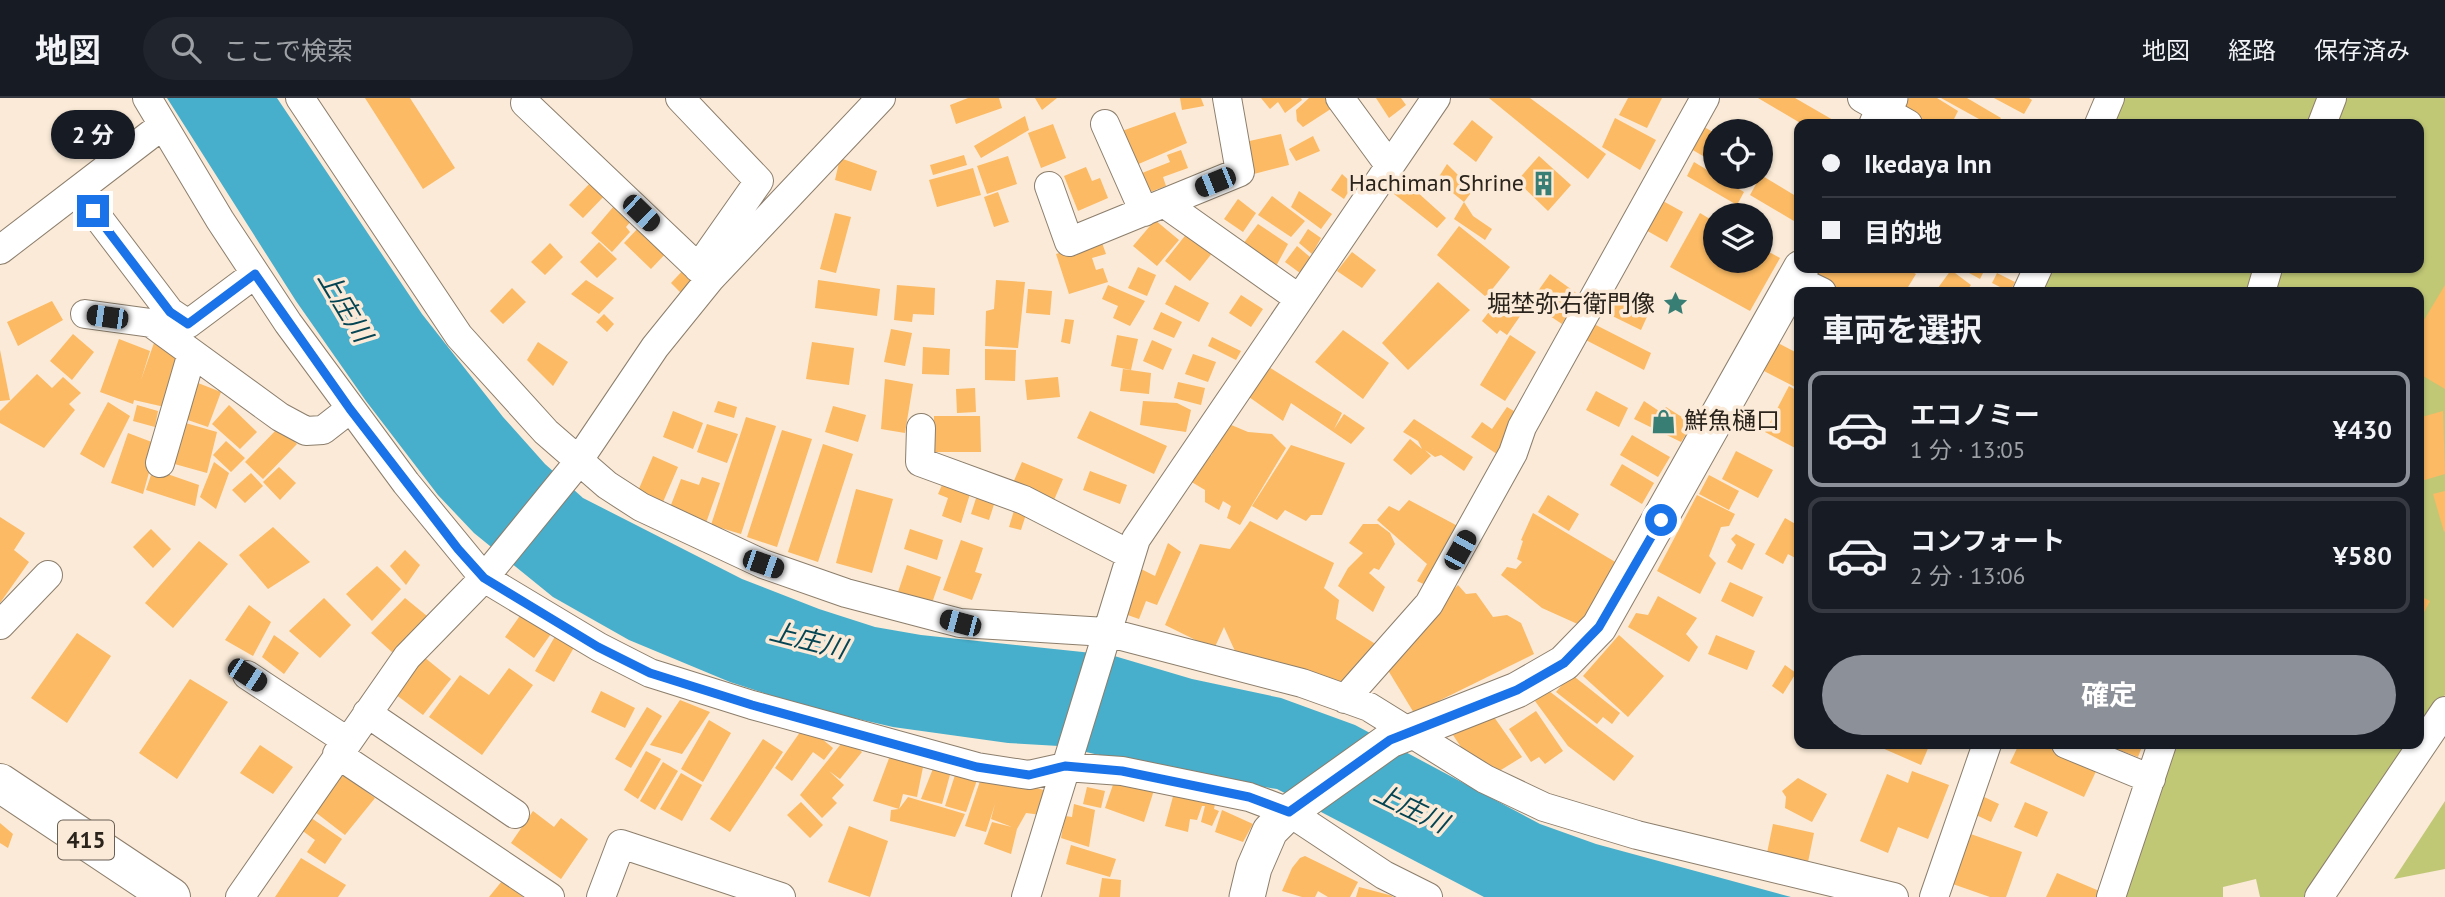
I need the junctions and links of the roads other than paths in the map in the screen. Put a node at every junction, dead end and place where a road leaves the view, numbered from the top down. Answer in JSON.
{"nodes":[{"id":1,"x":147,"y":98,"type":"edge"},
{"id":2,"x":300,"y":98,"type":"edge"},
{"id":3,"x":680,"y":98,"type":"edge"},
{"id":4,"x":881,"y":98,"type":"edge"},
{"id":5,"x":1227,"y":98,"type":"edge"},
{"id":6,"x":1340,"y":98,"type":"edge"},
{"id":7,"x":1436,"y":98,"type":"edge"},
{"id":8,"x":1705,"y":98,"type":"edge"},
{"id":9,"x":2110,"y":98,"type":"edge"},
{"id":10,"x":2332,"y":98,"type":"edge"},
{"id":11,"x":525,"y":103,"type":"dead end"},
{"id":12,"x":2101,"y":119,"type":"edge"},
{"id":13,"x":2324,"y":119,"type":"edge"},
{"id":14,"x":1105,"y":124,"type":"dead end"},
{"id":15,"x":163,"y":125,"type":"junction"},
{"id":16,"x":1389,"y":165,"type":"junction"},
{"id":17,"x":1049,"y":186,"type":"dead end"},
{"id":18,"x":78,"y":191,"type":"junction"},
{"id":19,"x":1154,"y":207,"type":"junction"},
{"id":20,"x":2,"y":245,"type":"edge"},
{"id":21,"x":704,"y":273,"type":"junction"},
{"id":22,"x":255,"y":274,"type":"junction"},
{"id":23,"x":1298,"y":298,"type":"junction"},
{"id":24,"x":1794,"y":300,"type":"edge"},
{"id":25,"x":85,"y":314,"type":"dead end"},
{"id":26,"x":192,"y":353,"type":"junction"},
{"id":27,"x":350,"y":409,"type":"junction"},
{"id":28,"x":921,"y":428,"type":"dead end"},
{"id":29,"x":160,"y":463,"type":"dead end"},
{"id":30,"x":575,"y":464,"type":"junction"},
{"id":31,"x":1131,"y":555,"type":"junction"},
{"id":32,"x":48,"y":575,"type":"dead end"},
{"id":33,"x":487,"y":575,"type":"junction"},
{"id":34,"x":0,"y":625,"type":"edge"},
{"id":35,"x":1103,"y":642,"type":"junction"},
{"id":36,"x":247,"y":675,"type":"dead end"},
{"id":37,"x":1345,"y":699,"type":"junction"},
{"id":38,"x":2445,"y":711,"type":"edge"},
{"id":39,"x":367,"y":713,"type":"junction"},
{"id":40,"x":1400,"y":736,"type":"junction"},
{"id":41,"x":2424,"y":742,"type":"edge"},
{"id":42,"x":342,"y":747,"type":"junction"},
{"id":43,"x":1985,"y":749,"type":"edge"},
{"id":44,"x":2078,"y":749,"type":"edge"},
{"id":45,"x":2160,"y":749,"type":"edge"},
{"id":46,"x":2419,"y":749,"type":"edge"},
{"id":47,"x":1068,"y":757,"type":"junction"},
{"id":48,"x":2151,"y":779,"type":"junction"},
{"id":49,"x":0,"y":783,"type":"edge"},
{"id":50,"x":1289,"y":812,"type":"junction"},
{"id":51,"x":515,"y":814,"type":"dead end"},
{"id":52,"x":171,"y":897,"type":"edge"},
{"id":53,"x":240,"y":897,"type":"edge"},
{"id":54,"x":550,"y":897,"type":"edge"},
{"id":55,"x":601,"y":897,"type":"edge"},
{"id":56,"x":781,"y":897,"type":"edge"},
{"id":57,"x":1026,"y":897,"type":"edge"},
{"id":58,"x":1247,"y":897,"type":"edge"},
{"id":59,"x":1428,"y":897,"type":"edge"},
{"id":60,"x":1894,"y":897,"type":"edge"},
{"id":61,"x":1934,"y":897,"type":"edge"},
{"id":62,"x":2111,"y":897,"type":"edge"},
{"id":63,"x":2319,"y":897,"type":"edge"}],
"edges":[{"from":1,"to":15,"type":"street"},
{"from":2,"to":30,"type":"street"},
{"from":3,"to":21,"type":"street"},
{"from":4,"to":21,"type":"street"},
{"from":5,"to":19,"type":"street"},
{"from":6,"to":16,"type":"street"},
{"from":7,"to":16,"type":"street"},
{"from":8,"to":37,"type":"street"},
{"from":9,"to":12,"type":"street"},
{"from":10,"to":13,"type":"street"},
{"from":11,"to":21,"type":"street"},
{"from":14,"to":19,"type":"street"},
{"from":15,"to":18,"type":"street"},
{"from":15,"to":22,"type":"street"},
{"from":16,"to":23,"type":"street"},
{"from":17,"to":19,"type":"street"},
{"from":18,"to":20,"type":"street"},
{"from":18,"to":22,"type":"street"},
{"from":19,"to":23,"type":"street"},
{"from":21,"to":30,"type":"street"},
{"from":22,"to":27,"type":"street"},
{"from":23,"to":31,"type":"street"},
{"from":24,"to":40,"type":"main road"},
{"from":25,"to":26,"type":"street"},
{"from":26,"to":27,"type":"street"},
{"from":26,"to":29,"type":"street"},
{"from":27,"to":33,"type":"street"},
{"from":28,"to":31,"type":"street"},
{"from":30,"to":33,"type":"street"},
{"from":30,"to":35,"type":"street"},
{"from":31,"to":35,"type":"street"},
{"from":32,"to":34,"type":"street"},
{"from":33,"to":39,"type":"street"},
{"from":33,"to":47,"type":"street"},
{"from":35,"to":37,"type":"street"},
{"from":35,"to":47,"type":"street"},
{"from":36,"to":42,"type":"street"},
{"from":37,"to":40,"type":"street"},
{"from":38,"to":41,"type":"street"},
{"from":39,"to":42,"type":"street"},
{"from":39,"to":51,"type":"street"},
{"from":40,"to":50,"type":"main road"},
{"from":40,"to":60,"type":"street"},
{"from":42,"to":53,"type":"street"},
{"from":42,"to":54,"type":"street"},
{"from":43,"to":61,"type":"street"},
{"from":44,"to":48,"type":"street"},
{"from":45,"to":48,"type":"street"},
{"from":46,"to":63,"type":"street"},
{"from":47,"to":50,"type":"street"},
{"from":47,"to":57,"type":"street"},
{"from":48,"to":62,"type":"street"},
{"from":49,"to":52,"type":"highway","number":"415"},
{"from":50,"to":58,"type":"main road"},
{"from":50,"to":59,"type":"street"},
{"from":55,"to":56,"type":"street"}]}
